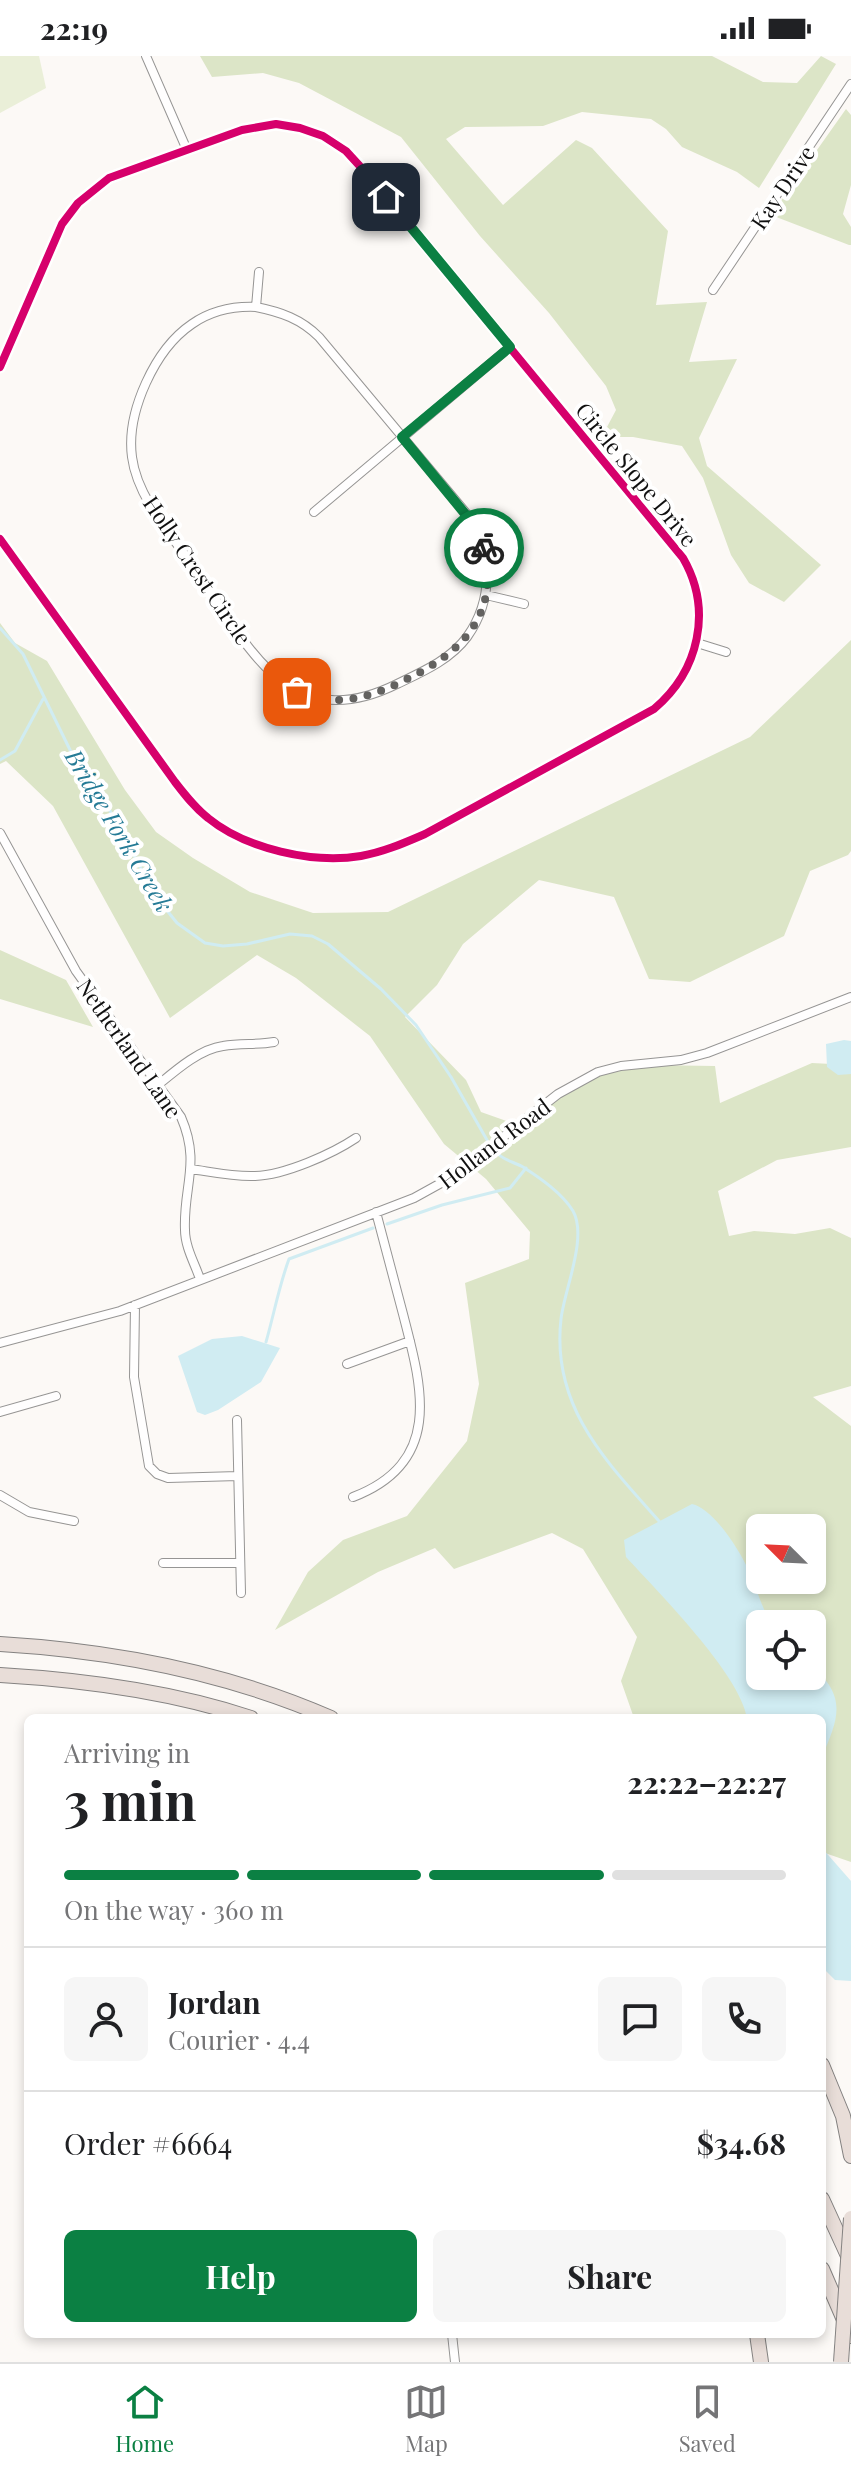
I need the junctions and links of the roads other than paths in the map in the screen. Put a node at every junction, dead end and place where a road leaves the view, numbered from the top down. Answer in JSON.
{"nodes":[{"id":1,"x":146,"y":56,"type":"edge"},
{"id":2,"x":851,"y":84,"type":"edge"},
{"id":3,"x":187,"y":150,"type":"junction"},
{"id":4,"x":259,"y":272,"type":"dead end"},
{"id":5,"x":713,"y":290,"type":"dead end"},
{"id":6,"x":256,"y":307,"type":"junction"},
{"id":7,"x":510,"y":347,"type":"junction"},
{"id":8,"x":0,"y":367,"type":"edge"},
{"id":9,"x":402,"y":437,"type":"junction"},
{"id":10,"x":314,"y":512,"type":"dead end"},
{"id":11,"x":0,"y":539,"type":"edge"},
{"id":12,"x":486,"y":595,"type":"junction"},
{"id":13,"x":524,"y":604,"type":"dead end"},
{"id":14,"x":697,"y":643,"type":"junction"},
{"id":15,"x":726,"y":652,"type":"dead end"},
{"id":16,"x":0,"y":834,"type":"edge"},
{"id":17,"x":851,"y":997,"type":"edge"},
{"id":18,"x":274,"y":1042,"type":"dead end"},
{"id":19,"x":158,"y":1085,"type":"junction"},
{"id":20,"x":356,"y":1138,"type":"dead end"},
{"id":21,"x":191,"y":1169,"type":"junction"},
{"id":22,"x":376,"y":1212,"type":"junction"},
{"id":23,"x":200,"y":1279,"type":"junction"},
{"id":24,"x":135,"y":1305,"type":"junction"},
{"id":25,"x":410,"y":1341,"type":"junction"},
{"id":26,"x":0,"y":1343,"type":"edge"},
{"id":27,"x":347,"y":1364,"type":"dead end"},
{"id":28,"x":56,"y":1396,"type":"dead end"},
{"id":29,"x":0,"y":1412,"type":"edge"},
{"id":30,"x":237,"y":1420,"type":"dead end"},
{"id":31,"x":238,"y":1476,"type":"junction"},
{"id":32,"x":0,"y":1495,"type":"edge"},
{"id":33,"x":353,"y":1497,"type":"dead end"},
{"id":34,"x":74,"y":1521,"type":"dead end"},
{"id":35,"x":163,"y":1563,"type":"dead end"},
{"id":36,"x":240,"y":1563,"type":"junction"},
{"id":37,"x":241,"y":1593,"type":"dead end"},
{"id":38,"x":0,"y":1644,"type":"edge"},
{"id":39,"x":0,"y":1675,"type":"edge"},
{"id":40,"x":237,"y":1714,"type":"edge"},
{"id":41,"x":320,"y":1714,"type":"edge"},
{"id":42,"x":826,"y":2075,"type":"edge"},
{"id":43,"x":851,"y":2156,"type":"edge"},
{"id":44,"x":826,"y":2208,"type":"edge"},
{"id":45,"x":851,"y":2218,"type":"edge"},
{"id":46,"x":851,"y":2262,"type":"edge"},
{"id":47,"x":826,"y":2278,"type":"edge"},
{"id":48,"x":851,"y":2336,"type":"edge"},
{"id":49,"x":452,"y":2338,"type":"edge"},
{"id":50,"x":758,"y":2338,"type":"edge"},
{"id":51,"x":455,"y":2362,"type":"edge"},
{"id":52,"x":761,"y":2362,"type":"edge"},
{"id":53,"x":841,"y":2362,"type":"edge"}],
"edges":[{"from":1,"to":3,"type":"street"},
{"from":2,"to":5,"type":"street","name":"Kay Drive"},
{"from":3,"to":7,"type":"street","name":"Circle Slope Drive"},
{"from":3,"to":8,"type":"street","name":"Circle Slope Drive"},
{"from":4,"to":6,"type":"street"},
{"from":6,"to":9,"type":"street","name":"Holly Crest Circle"},
{"from":6,"to":12,"type":"street","name":"Holly Crest Circle"},
{"from":7,"to":9,"type":"street"},
{"from":7,"to":14,"type":"street","name":"Circle Slope Drive"},
{"from":9,"to":10,"type":"street"},
{"from":9,"to":12,"type":"street","name":"Holly Crest Circle"},
{"from":11,"to":14,"type":"street","name":"Circle Slope Drive"},
{"from":12,"to":13,"type":"street"},
{"from":14,"to":15,"type":"street"},
{"from":16,"to":19,"type":"street","name":"Netherland Lane"},
{"from":17,"to":22,"type":"street","name":"Holland Road"},
{"from":18,"to":19,"type":"street"},
{"from":19,"to":21,"type":"street","name":"Netherland Lane"},
{"from":20,"to":21,"type":"street"},
{"from":21,"to":23,"type":"street","name":"Netherland Lane"},
{"from":22,"to":23,"type":"street","name":"Holland Road"},
{"from":22,"to":25,"type":"street"},
{"from":23,"to":24,"type":"street","name":"Holland Road"},
{"from":24,"to":26,"type":"street","name":"Holland Road"},
{"from":24,"to":31,"type":"street"},
{"from":25,"to":27,"type":"street"},
{"from":25,"to":33,"type":"street"},
{"from":28,"to":29,"type":"street"},
{"from":30,"to":31,"type":"street"},
{"from":31,"to":36,"type":"street"},
{"from":32,"to":34,"type":"street"},
{"from":35,"to":36,"type":"street"},
{"from":36,"to":37,"type":"street"},
{"from":38,"to":41,"type":"highway"},
{"from":39,"to":40,"type":"highway"},
{"from":42,"to":43,"type":"highway"},
{"from":44,"to":46,"type":"highway"},
{"from":45,"to":53,"type":"highway","bridge":true},
{"from":47,"to":48,"type":"highway"},
{"from":49,"to":51,"type":"street"},
{"from":50,"to":52,"type":"highway"}]}
